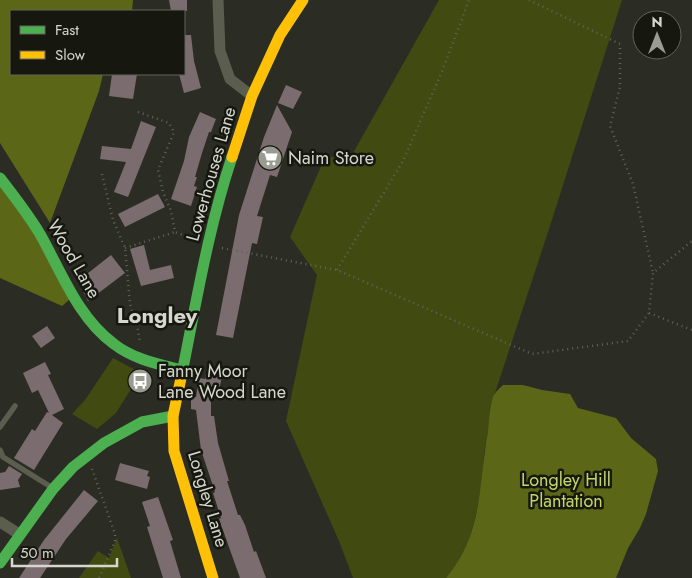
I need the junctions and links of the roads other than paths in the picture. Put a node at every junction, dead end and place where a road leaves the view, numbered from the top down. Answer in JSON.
{"nodes":[{"id":1,"x":218,"y":0,"type":"edge"},
{"id":2,"x":303,"y":0,"type":"edge"},
{"id":3,"x":252,"y":96,"type":"junction"},
{"id":4,"x":0,"y":178,"type":"edge"},
{"id":5,"x":181,"y":370,"type":"junction"},
{"id":6,"x":15,"y":406,"type":"dead end"},
{"id":7,"x":173,"y":416,"type":"junction"},
{"id":8,"x":0,"y":427,"type":"edge"},
{"id":9,"x":0,"y":450,"type":"edge"},
{"id":10,"x":53,"y":488,"type":"junction"},
{"id":11,"x":0,"y":522,"type":"edge"},
{"id":12,"x":19,"y":534,"type":"junction"},
{"id":13,"x":0,"y":563,"type":"edge"},
{"id":14,"x":213,"y":578,"type":"edge"}],
"edges":[{"from":1,"to":3,"type":"street"},
{"from":2,"to":3,"type":"street","name":"Lowerhouses Lane"},
{"from":3,"to":5,"type":"street","name":"Lowerhouses Lane"},
{"from":4,"to":5,"type":"street","name":"Wood Lane"},
{"from":5,"to":7,"type":"street","name":"Longley Lane"},
{"from":6,"to":8,"type":"lane"},
{"from":7,"to":10,"type":"street"},
{"from":7,"to":14,"type":"street","name":"Longley Lane"},
{"from":9,"to":10,"type":"lane"},
{"from":10,"to":12,"type":"street"},
{"from":11,"to":12,"type":"street"},
{"from":12,"to":13,"type":"street"}]}
